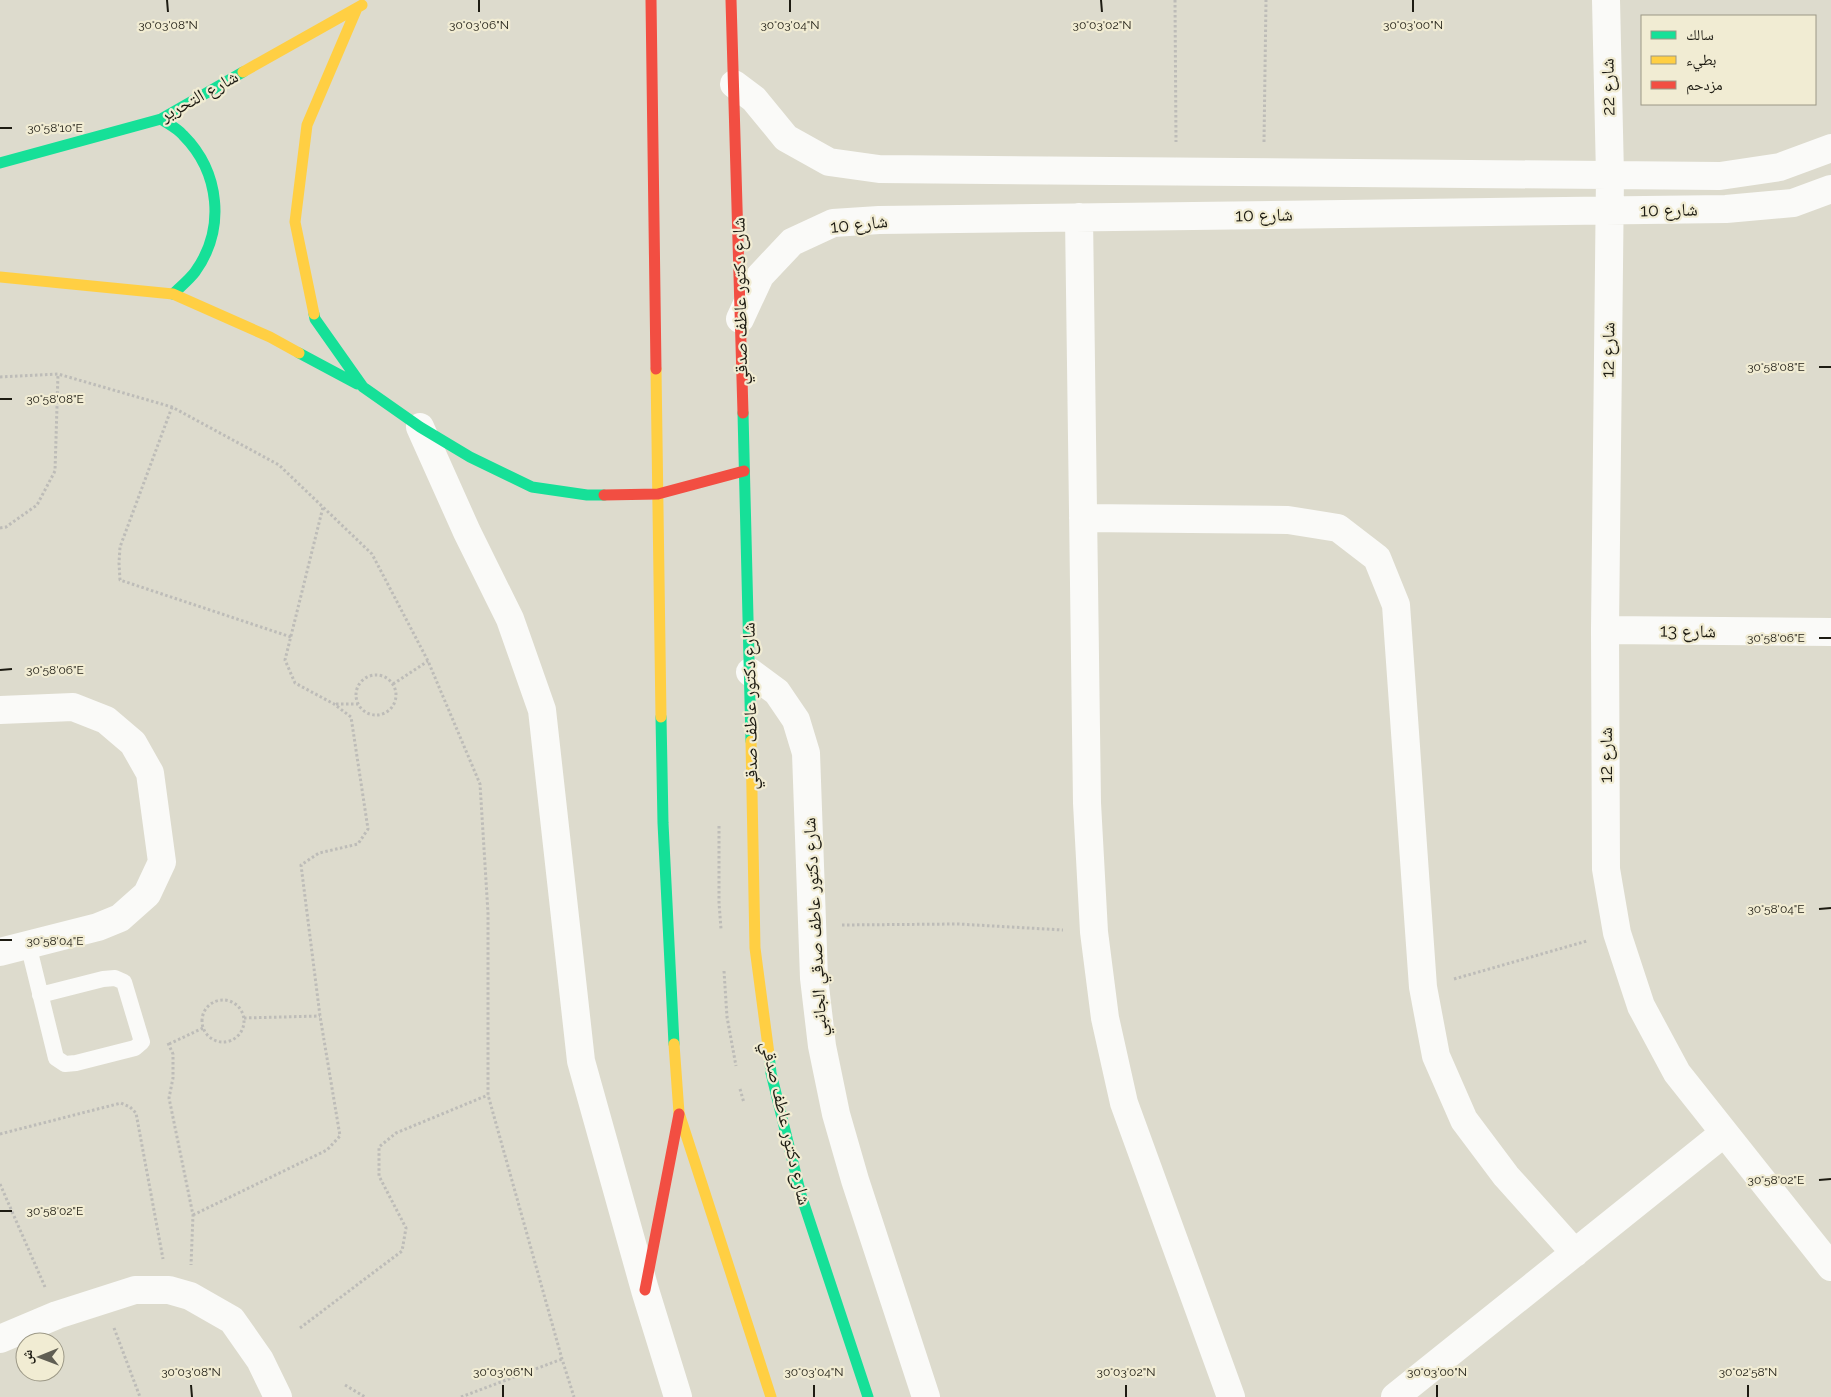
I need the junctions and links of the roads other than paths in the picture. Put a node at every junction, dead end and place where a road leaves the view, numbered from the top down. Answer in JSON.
{"nodes":[{"id":1,"x":369,"y":0,"type":"edge"},
{"id":2,"x":651,"y":0,"type":"edge"},
{"id":3,"x":732,"y":0,"type":"edge"},
{"id":4,"x":1606,"y":0,"type":"edge"},
{"id":5,"x":357,"y":8,"type":"junction"},
{"id":6,"x":734,"y":84,"type":"junction"},
{"id":7,"x":161,"y":119,"type":"junction"},
{"id":8,"x":1831,"y":148,"type":"edge"},
{"id":9,"x":0,"y":163,"type":"edge"},
{"id":10,"x":1610,"y":175,"type":"junction"},
{"id":11,"x":1831,"y":189,"type":"edge"},
{"id":12,"x":1609,"y":211,"type":"junction"},
{"id":13,"x":1079,"y":218,"type":"junction"},
{"id":14,"x":0,"y":277,"type":"edge"},
{"id":15,"x":173,"y":294,"type":"junction"},
{"id":16,"x":740,"y":319,"type":"junction"},
{"id":17,"x":362,"y":388,"type":"junction"},
{"id":18,"x":420,"y":427,"type":"junction"},
{"id":19,"x":744,"y":470,"type":"junction"},
{"id":20,"x":658,"y":494,"type":"junction"},
{"id":21,"x":1083,"y":518,"type":"junction"},
{"id":22,"x":1605,"y":630,"type":"junction"},
{"id":23,"x":1831,"y":632,"type":"edge"},
{"id":24,"x":750,"y":672,"type":"junction"},
{"id":25,"x":0,"y":710,"type":"edge"},
{"id":26,"x":28,"y":944,"type":"junction"},
{"id":27,"x":0,"y":952,"type":"edge"},
{"id":28,"x":40,"y":995,"type":"junction"},
{"id":29,"x":679,"y":1113,"type":"junction"},
{"id":30,"x":1724,"y":1133,"type":"junction"},
{"id":31,"x":1575,"y":1253,"type":"junction"},
{"id":32,"x":1831,"y":1267,"type":"edge"},
{"id":33,"x":645,"y":1290,"type":"junction"},
{"id":34,"x":0,"y":1339,"type":"edge"},
{"id":35,"x":278,"y":1397,"type":"edge"},
{"id":36,"x":678,"y":1397,"type":"edge"},
{"id":37,"x":771,"y":1397,"type":"edge"},
{"id":38,"x":868,"y":1397,"type":"edge"},
{"id":39,"x":926,"y":1397,"type":"edge"},
{"id":40,"x":1231,"y":1397,"type":"edge"},
{"id":41,"x":1395,"y":1397,"type":"edge"}],
"edges":[{"from":1,"to":5,"type":"street","name":"شارع التحرير"},
{"from":2,"to":20,"type":"street"},
{"from":3,"to":6,"type":"street","name":"شارع دكتور عاطف صدقي"},
{"from":4,"to":10,"type":"street","name":"شارع 22"},
{"from":5,"to":7,"type":"street","name":"شارع التحرير"},
{"from":5,"to":17,"type":"street"},
{"from":6,"to":10,"type":"street","name":"شارع 10"},
{"from":6,"to":16,"type":"street","name":"شارع دكتور عاطف صدقي"},
{"from":7,"to":9,"type":"street","name":"شارع التحرير"},
{"from":7,"to":15,"type":"street"},
{"from":8,"to":10,"type":"street","name":"شارع 10"},
{"from":10,"to":12,"type":"street","name":"شارع 12"},
{"from":11,"to":12,"type":"street","name":"شارع 10"},
{"from":12,"to":13,"type":"street","name":"شارع 10"},
{"from":12,"to":22,"type":"street","name":"شارع 12"},
{"from":13,"to":16,"type":"street","name":"شارع 10"},
{"from":13,"to":21,"type":"street"},
{"from":14,"to":15,"type":"street"},
{"from":15,"to":17,"type":"street"},
{"from":16,"to":19,"type":"street","name":"شارع دكتور عاطف صدقي"},
{"from":17,"to":18,"type":"street"},
{"from":18,"to":20,"type":"street"},
{"from":18,"to":33,"type":"street"},
{"from":19,"to":20,"type":"street"},
{"from":19,"to":24,"type":"street","name":"شارع دكتور عاطف صدقي"},
{"from":20,"to":29,"type":"street"},
{"from":21,"to":31,"type":"street"},
{"from":21,"to":40,"type":"street"},
{"from":22,"to":23,"type":"street","name":"شارع 13"},
{"from":22,"to":30,"type":"street","name":"شارع 12"},
{"from":24,"to":38,"type":"street","name":"شارع دكتور عاطف صدقي"},
{"from":24,"to":39,"type":"street","name":"شارع دكتور عاطف صدقي الجانبي"},
{"from":25,"to":26,"type":"street"},
{"from":26,"to":27,"type":"street"},
{"from":26,"to":28,"type":"lane"},
{"from":28,"to":28,"type":"lane"},
{"from":29,"to":33,"type":"street"},
{"from":29,"to":37,"type":"street"},
{"from":30,"to":31,"type":"street"},
{"from":30,"to":32,"type":"street","name":"شارع 12"},
{"from":31,"to":41,"type":"street"},
{"from":33,"to":36,"type":"street"},
{"from":34,"to":35,"type":"street"}]}
